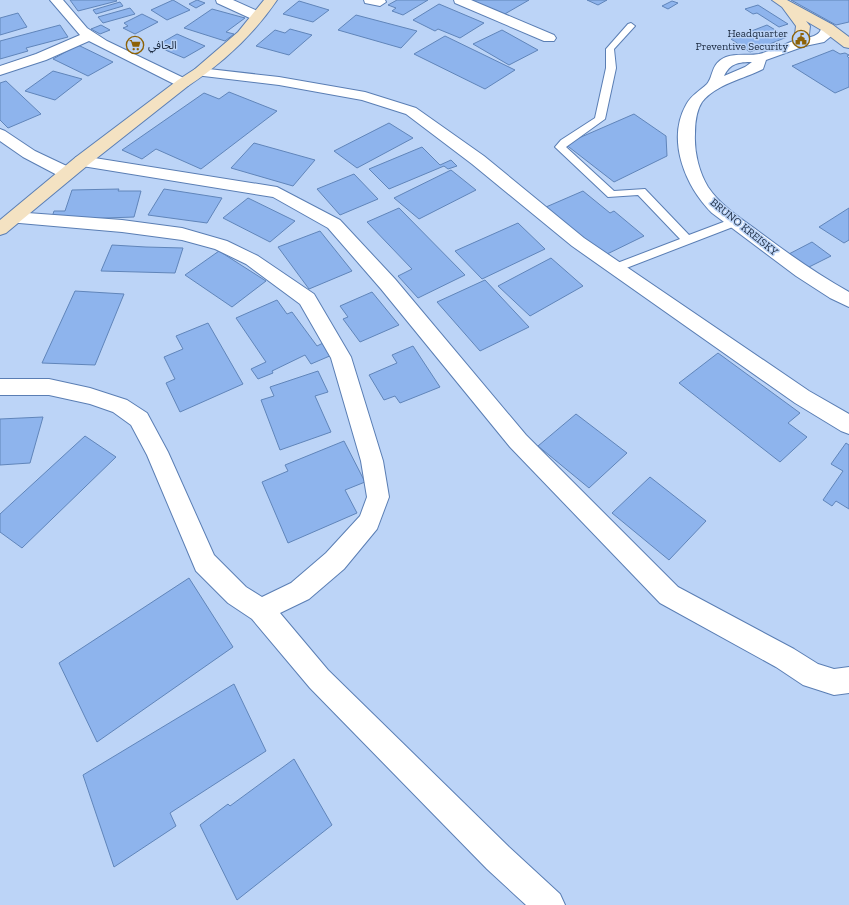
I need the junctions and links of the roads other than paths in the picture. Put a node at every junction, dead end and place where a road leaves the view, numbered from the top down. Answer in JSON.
{"nodes":[{"id":1,"x":56,"y":0,"type":"edge"},
{"id":2,"x":222,"y":0,"type":"edge"},
{"id":3,"x":271,"y":0,"type":"edge"},
{"id":4,"x":460,"y":0,"type":"edge"},
{"id":5,"x":782,"y":3,"type":"edge"},
{"id":6,"x":257,"y":16,"type":"junction"},
{"id":7,"x":631,"y":26,"type":"dead end"},
{"id":8,"x":825,"y":33,"type":"junction"},
{"id":9,"x":90,"y":36,"type":"junction"},
{"id":10,"x":802,"y":37,"type":"junction"},
{"id":11,"x":549,"y":38,"type":"dead end"},
{"id":12,"x":846,"y":42,"type":"edge"},
{"id":13,"x":0,"y":71,"type":"edge"},
{"id":14,"x":200,"y":72,"type":"junction"},
{"id":15,"x":182,"y":83,"type":"junction"},
{"id":16,"x":0,"y":134,"type":"edge"},
{"id":17,"x":74,"y":167,"type":"junction"},
{"id":18,"x":734,"y":222,"type":"junction"},
{"id":19,"x":7,"y":223,"type":"edge"},
{"id":20,"x":688,"y":240,"type":"junction"},
{"id":21,"x":616,"y":268,"type":"junction"},
{"id":22,"x":849,"y":300,"type":"edge"},
{"id":23,"x":0,"y":387,"type":"edge"},
{"id":24,"x":849,"y":425,"type":"edge"},
{"id":25,"x":261,"y":610,"type":"junction"},
{"id":26,"x":849,"y":680,"type":"edge"},
{"id":27,"x":549,"y":905,"type":"edge"}],
"edges":[{"from":1,"to":9,"type":"street"},
{"from":2,"to":6,"type":"street"},
{"from":3,"to":6,"type":"street"},
{"from":4,"to":11,"type":"street"},
{"from":5,"to":8,"type":"street"},
{"from":5,"to":10,"type":"street"},
{"from":6,"to":14,"type":"street"},
{"from":7,"to":20,"type":"lane"},
{"from":8,"to":10,"type":"street"},
{"from":8,"to":12,"type":"street"},
{"from":9,"to":13,"type":"street"},
{"from":9,"to":15,"type":"street"},
{"from":10,"to":12,"type":"street"},
{"from":10,"to":18,"type":"street","name":"BRUNO KREISKY"},
{"from":14,"to":15,"type":"street"},
{"from":14,"to":21,"type":"street"},
{"from":15,"to":17,"type":"street"},
{"from":16,"to":17,"type":"street"},
{"from":17,"to":19,"type":"street"},
{"from":17,"to":26,"type":"street"},
{"from":18,"to":20,"type":"lane"},
{"from":18,"to":22,"type":"street","name":"BRUNO KREISKY"},
{"from":19,"to":25,"type":"street"},
{"from":20,"to":21,"type":"lane"},
{"from":21,"to":24,"type":"street"},
{"from":23,"to":25,"type":"street"},
{"from":25,"to":27,"type":"street"}]}
